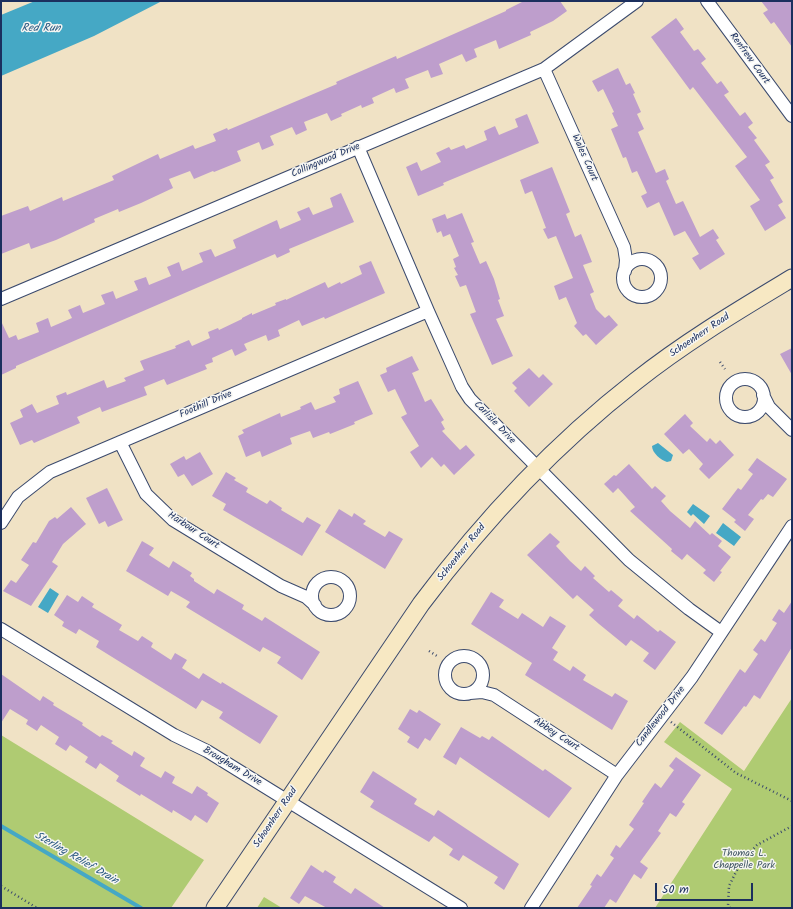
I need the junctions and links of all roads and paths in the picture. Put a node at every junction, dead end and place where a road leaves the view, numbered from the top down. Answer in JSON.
{"nodes":[{"id":1,"x":638,"y":1,"type":"edge"},
{"id":2,"x":707,"y":1,"type":"edge"},
{"id":3,"x":544,"y":69,"type":"junction"},
{"id":4,"x":792,"y":116,"type":"edge"},
{"id":5,"x":358,"y":147,"type":"junction"},
{"id":6,"x":624,"y":247,"type":"junction"},
{"id":7,"x":644,"y":260,"type":"junction"},
{"id":8,"x":625,"y":271,"type":"junction"},
{"id":9,"x":792,"y":278,"type":"edge"},
{"id":10,"x":1,"y":299,"type":"edge"},
{"id":11,"x":428,"y":311,"type":"junction"},
{"id":12,"x":720,"y":362,"type":"dead end"},
{"id":13,"x":725,"y":369,"type":"dead end"},
{"id":14,"x":764,"y":395,"type":"junction"},
{"id":15,"x":758,"y":412,"type":"junction"},
{"id":16,"x":777,"y":416,"type":"junction"},
{"id":17,"x":792,"y":430,"type":"edge"},
{"id":18,"x":120,"y":442,"type":"junction"},
{"id":19,"x":538,"y":468,"type":"junction"},
{"id":20,"x":1,"y":523,"type":"edge"},
{"id":21,"x":792,"y":526,"type":"edge"},
{"id":22,"x":317,"y":583,"type":"junction"},
{"id":23,"x":295,"y":592,"type":"junction"},
{"id":24,"x":315,"y":605,"type":"junction"},
{"id":25,"x":1,"y":629,"type":"edge"},
{"id":26,"x":721,"y":632,"type":"junction"},
{"id":27,"x":429,"y":651,"type":"dead end"},
{"id":28,"x":437,"y":656,"type":"dead end"},
{"id":29,"x":483,"y":674,"type":"junction"},
{"id":30,"x":470,"y":693,"type":"junction"},
{"id":31,"x":494,"y":695,"type":"junction"},
{"id":32,"x":676,"y":726,"type":"dead end"},
{"id":33,"x":617,"y":775,"type":"junction"},
{"id":34,"x":288,"y":800,"type":"junction"},
{"id":35,"x":792,"y":801,"type":"edge"},
{"id":36,"x":792,"y":826,"type":"edge"},
{"id":37,"x":1,"y":886,"type":"edge"},
{"id":38,"x":37,"y":908,"type":"edge"},
{"id":39,"x":215,"y":908,"type":"edge"},
{"id":40,"x":461,"y":908,"type":"edge"},
{"id":41,"x":531,"y":908,"type":"edge"},
{"id":42,"x":730,"y":908,"type":"edge"}],
"edges":[{"from":1,"to":3,"type":"street","name":"Collingwood Drive"},
{"from":2,"to":4,"type":"street","name":"Renfrew Court"},
{"from":3,"to":5,"type":"street","name":"Collingwood Drive"},
{"from":3,"to":6,"type":"street","name":"Wales Court"},
{"from":5,"to":10,"type":"street","name":"Collingwood Drive"},
{"from":5,"to":11,"type":"street","name":"Carlisle Drive"},
{"from":6,"to":7,"type":"street","name":"Wales Court"},
{"from":6,"to":8,"type":"street","name":"Wales Court"},
{"from":7,"to":8,"type":"street"},
{"from":7,"to":8,"type":"street","name":"Wales Court"},
{"from":9,"to":19,"type":"main road","name":"Schoenherr Road"},
{"from":11,"to":18,"type":"street","name":"Foothill Drive"},
{"from":11,"to":19,"type":"street","name":"Carlisle Drive"},
{"from":12,"to":13,"type":"path"},
{"from":14,"to":15,"type":"street"},
{"from":14,"to":15,"type":"street"},
{"from":14,"to":16,"type":"street"},
{"from":15,"to":16,"type":"street"},
{"from":16,"to":17,"type":"street"},
{"from":18,"to":20,"type":"street","name":"Foothill Drive"},
{"from":18,"to":23,"type":"street","name":"Harbour Court"},
{"from":19,"to":26,"type":"street","name":"Carlisle Drive"},
{"from":19,"to":34,"type":"main road","name":"Schoenherr Road"},
{"from":21,"to":26,"type":"street","name":"Candlewood Drive"},
{"from":22,"to":23,"type":"street","name":"Harbour Court"},
{"from":22,"to":24,"type":"street"},
{"from":22,"to":24,"type":"street","name":"Harbour Court"},
{"from":23,"to":24,"type":"street","name":"Harbour Court"},
{"from":25,"to":34,"type":"street","name":"Brougham Drive"},
{"from":26,"to":33,"type":"street","name":"Candlewood Drive"},
{"from":27,"to":28,"type":"path"},
{"from":29,"to":30,"type":"street"},
{"from":29,"to":30,"type":"street","name":"Abbey Court"},
{"from":29,"to":31,"type":"street","name":"Abbey Court"},
{"from":30,"to":31,"type":"street","name":"Abbey Court"},
{"from":31,"to":33,"type":"street","name":"Abbey Court"},
{"from":32,"to":35,"type":"path"},
{"from":33,"to":41,"type":"street","name":"Candlewood Drive"},
{"from":34,"to":39,"type":"main road","name":"Schoenherr Road"},
{"from":34,"to":40,"type":"street","name":"Brougham Drive"},
{"from":36,"to":42,"type":"path"},
{"from":37,"to":38,"type":"path"}]}
